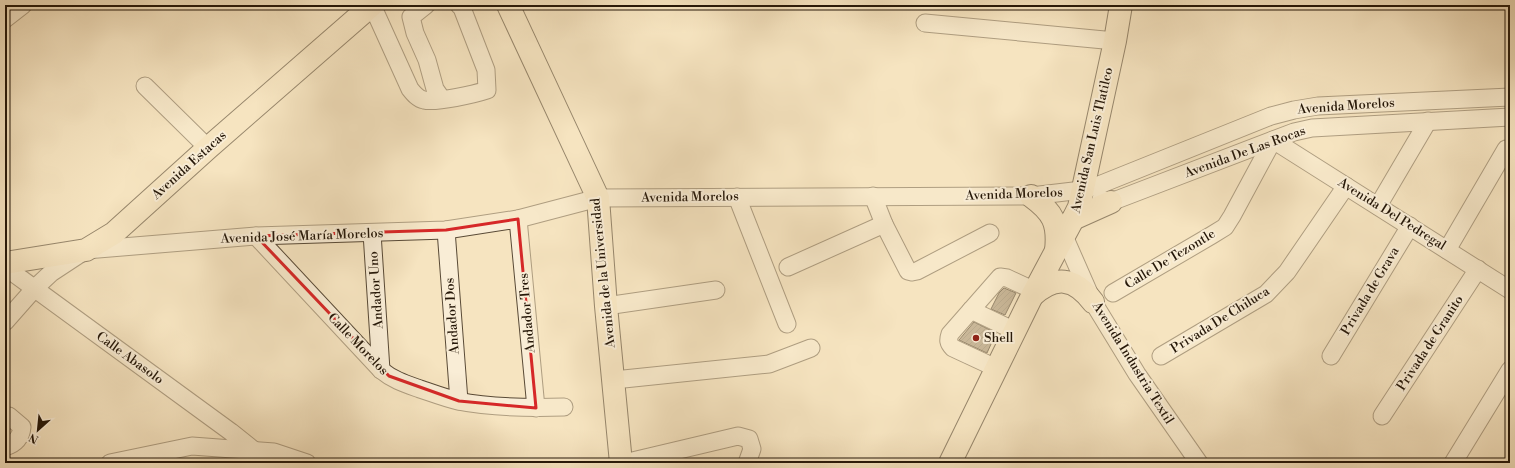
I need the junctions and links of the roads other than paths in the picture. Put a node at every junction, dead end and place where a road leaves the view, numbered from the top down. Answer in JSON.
{"nodes":[{"id":1,"x":24,"y":5,"type":"edge"},
{"id":2,"x":372,"y":5,"type":"edge"},
{"id":3,"x":426,"y":5,"type":"edge"},
{"id":4,"x":459,"y":5,"type":"edge"},
{"id":5,"x":476,"y":5,"type":"edge"},
{"id":6,"x":508,"y":5,"type":"edge"},
{"id":7,"x":1121,"y":5,"type":"edge"},
{"id":8,"x":5,"y":19,"type":"edge"},
{"id":9,"x":925,"y":23,"type":"dead end"},
{"id":10,"x":472,"y":33,"type":"junction"},
{"id":11,"x":1115,"y":42,"type":"junction"},
{"id":12,"x":145,"y":86,"type":"dead end"},
{"id":13,"x":1510,"y":97,"type":"edge"},
{"id":14,"x":442,"y":99,"type":"junction"},
{"id":15,"x":1510,"y":117,"type":"edge"},
{"id":16,"x":1428,"y":121,"type":"junction"},
{"id":17,"x":1273,"y":140,"type":"junction"},
{"id":18,"x":208,"y":148,"type":"junction"},
{"id":19,"x":1506,"y":149,"type":"dead end"},
{"id":20,"x":1346,"y":186,"type":"junction"},
{"id":21,"x":1082,"y":190,"type":"junction"},
{"id":22,"x":873,"y":196,"type":"junction"},
{"id":23,"x":1030,"y":196,"type":"junction"},
{"id":24,"x":737,"y":197,"type":"junction"},
{"id":25,"x":598,"y":198,"type":"junction"},
{"id":26,"x":1111,"y":202,"type":"junction"},
{"id":27,"x":1378,"y":206,"type":"junction"},
{"id":28,"x":518,"y":219,"type":"junction"},
{"id":29,"x":884,"y":224,"type":"junction"},
{"id":30,"x":1410,"y":226,"type":"junction"},
{"id":31,"x":446,"y":230,"type":"junction"},
{"id":32,"x":372,"y":233,"type":"junction"},
{"id":33,"x":990,"y":233,"type":"dead end"},
{"id":34,"x":1065,"y":235,"type":"junction"},
{"id":35,"x":256,"y":236,"type":"junction"},
{"id":36,"x":86,"y":250,"type":"junction"},
{"id":37,"x":1447,"y":250,"type":"junction"},
{"id":38,"x":5,"y":263,"type":"edge"},
{"id":39,"x":788,"y":266,"type":"dead end"},
{"id":40,"x":5,"y":267,"type":"edge"},
{"id":41,"x":1478,"y":270,"type":"junction"},
{"id":42,"x":35,"y":288,"type":"junction"},
{"id":43,"x":716,"y":290,"type":"dead end"},
{"id":44,"x":1510,"y":290,"type":"edge"},
{"id":45,"x":1034,"y":293,"type":"junction"},
{"id":46,"x":1113,"y":293,"type":"dead end"},
{"id":47,"x":1094,"y":302,"type":"junction"},
{"id":48,"x":606,"y":306,"type":"junction"},
{"id":49,"x":971,"y":310,"type":"junction"},
{"id":50,"x":5,"y":322,"type":"edge"},
{"id":51,"x":787,"y":324,"type":"dead end"},
{"id":52,"x":1015,"y":331,"type":"junction"},
{"id":53,"x":811,"y":348,"type":"dead end"},
{"id":54,"x":1161,"y":356,"type":"dead end"},
{"id":55,"x":1331,"y":356,"type":"dead end"},
{"id":56,"x":996,"y":368,"type":"junction"},
{"id":57,"x":381,"y":370,"type":"junction"},
{"id":58,"x":1510,"y":370,"type":"edge"},
{"id":59,"x":614,"y":380,"type":"junction"},
{"id":60,"x":459,"y":401,"type":"junction"},
{"id":61,"x":564,"y":407,"type":"dead end"},
{"id":62,"x":536,"y":408,"type":"junction"},
{"id":63,"x":1382,"y":416,"type":"dead end"},
{"id":64,"x":5,"y":417,"type":"edge"},
{"id":65,"x":5,"y":447,"type":"edge"},
{"id":66,"x":253,"y":450,"type":"junction"},
{"id":67,"x":110,"y":463,"type":"edge"},
{"id":68,"x":270,"y":463,"type":"edge"},
{"id":69,"x":307,"y":463,"type":"edge"},
{"id":70,"x":622,"y":463,"type":"edge"},
{"id":71,"x":747,"y":463,"type":"edge"},
{"id":72,"x":950,"y":463,"type":"edge"},
{"id":73,"x":1199,"y":463,"type":"edge"},
{"id":74,"x":1453,"y":463,"type":"edge"}],
"edges":[{"from":1,"to":8,"type":"street"},
{"from":2,"to":14,"type":"street"},
{"from":2,"to":18,"type":"main road","name":"Avenida Estacas"},
{"from":3,"to":14,"type":"street"},
{"from":4,"to":10,"type":"street"},
{"from":5,"to":10,"type":"street"},
{"from":6,"to":25,"type":"main road","name":"Avenida de la Universidad"},
{"from":7,"to":11,"type":"main road","name":"Avenida San Luis Tlatilco"},
{"from":9,"to":11,"type":"street"},
{"from":10,"to":14,"type":"street"},
{"from":11,"to":21,"type":"main road","name":"Avenida San Luis Tlatilco"},
{"from":12,"to":18,"type":"street"},
{"from":13,"to":21,"type":"street","name":"Avenida Morelos"},
{"from":15,"to":16,"type":"street","name":"Avenida De Las Rocas"},
{"from":16,"to":17,"type":"street","name":"Avenida De Las Rocas"},
{"from":16,"to":27,"type":"street"},
{"from":17,"to":20,"type":"street","name":"Avenida Del Pedregal"},
{"from":17,"to":26,"type":"street","name":"Avenida De Las Rocas"},
{"from":17,"to":46,"type":"street","name":"Calle De Tezontle"},
{"from":18,"to":36,"type":"main road","name":"Avenida Estacas"},
{"from":19,"to":37,"type":"street"},
{"from":20,"to":27,"type":"street","name":"Avenida Del Pedregal"},
{"from":20,"to":54,"type":"street","name":"Privada De Chiluca"},
{"from":21,"to":23,"type":"street","name":"Avenida Morelos"},
{"from":21,"to":26,"type":"street"},
{"from":21,"to":34,"type":"main road","name":"Avenida San Luis Tlatilco"},
{"from":22,"to":23,"type":"street","name":"Avenida Morelos"},
{"from":22,"to":24,"type":"street","name":"Avenida Morelos"},
{"from":22,"to":29,"type":"street"},
{"from":23,"to":34,"type":"main road"},
{"from":24,"to":25,"type":"street","name":"Avenida Morelos"},
{"from":24,"to":51,"type":"street"},
{"from":25,"to":28,"type":"street","name":"Avenida José María Morelos"},
{"from":25,"to":48,"type":"main road","name":"Avenida de la Universidad"},
{"from":26,"to":34,"type":"main road"},
{"from":27,"to":30,"type":"street","name":"Avenida Del Pedregal"},
{"from":28,"to":31,"type":"street","name":"Avenida José María Morelos"},
{"from":28,"to":62,"type":"street","name":"Andador Tres"},
{"from":29,"to":33,"type":"street"},
{"from":29,"to":39,"type":"street"},
{"from":30,"to":37,"type":"street","name":"Avenida Del Pedregal"},
{"from":30,"to":55,"type":"street","name":"Privada de Grava"},
{"from":31,"to":32,"type":"street","name":"Avenida José María Morelos"},
{"from":31,"to":60,"type":"street","name":"Andador Dos"},
{"from":32,"to":35,"type":"street","name":"Avenida José María Morelos"},
{"from":32,"to":57,"type":"street","name":"Andador Uno"},
{"from":34,"to":45,"type":"main road","name":"Avenida San Luis Tlatilco"},
{"from":34,"to":47,"type":"street","name":"Avenida Industria Textil"},
{"from":35,"to":36,"type":"street","name":"Avenida José María Morelos"},
{"from":35,"to":57,"type":"street","name":"Calle Morelos"},
{"from":36,"to":38,"type":"main road","name":"Avenida José María Morelos"},
{"from":36,"to":42,"type":"street","name":"Avenida Estacas"},
{"from":37,"to":41,"type":"street","name":"Avenida Del Pedregal"},
{"from":40,"to":42,"type":"street","name":"Calle Abasolo"},
{"from":41,"to":44,"type":"street","name":"Avenida Del Pedregal"},
{"from":41,"to":63,"type":"street","name":"Privada de Granito"},
{"from":42,"to":50,"type":"street","name":"Avenida Estacas"},
{"from":42,"to":66,"type":"street","name":"Calle Abasolo"},
{"from":43,"to":48,"type":"street"},
{"from":45,"to":47,"type":"main road"},
{"from":45,"to":49,"type":"street"},
{"from":45,"to":52,"type":"main road","name":"Avenida San Luis Tlatilco"},
{"from":47,"to":73,"type":"street","name":"Avenida Industria Textil"},
{"from":48,"to":59,"type":"main road","name":"Avenida de la Universidad"},
{"from":49,"to":52,"type":"street"},
{"from":49,"to":56,"type":"street"},
{"from":52,"to":56,"type":"main road","name":"Avenida San Luis Tlatilco"},
{"from":53,"to":59,"type":"street"},
{"from":56,"to":72,"type":"main road","name":"Avenida San Luis Tlatilco"},
{"from":57,"to":60,"type":"street","name":"Calle Morelos"},
{"from":58,"to":74,"type":"street"},
{"from":59,"to":70,"type":"main road","name":"Avenida de la Universidad"},
{"from":60,"to":62,"type":"street","name":"Calle Morelos"},
{"from":61,"to":62,"type":"street","name":"Calle Morelos"},
{"from":64,"to":65,"type":"street"},
{"from":66,"to":67,"type":"street"},
{"from":66,"to":68,"type":"street","name":"Calle Abasolo"},
{"from":66,"to":69,"type":"street"},
{"from":70,"to":71,"type":"street"}]}
